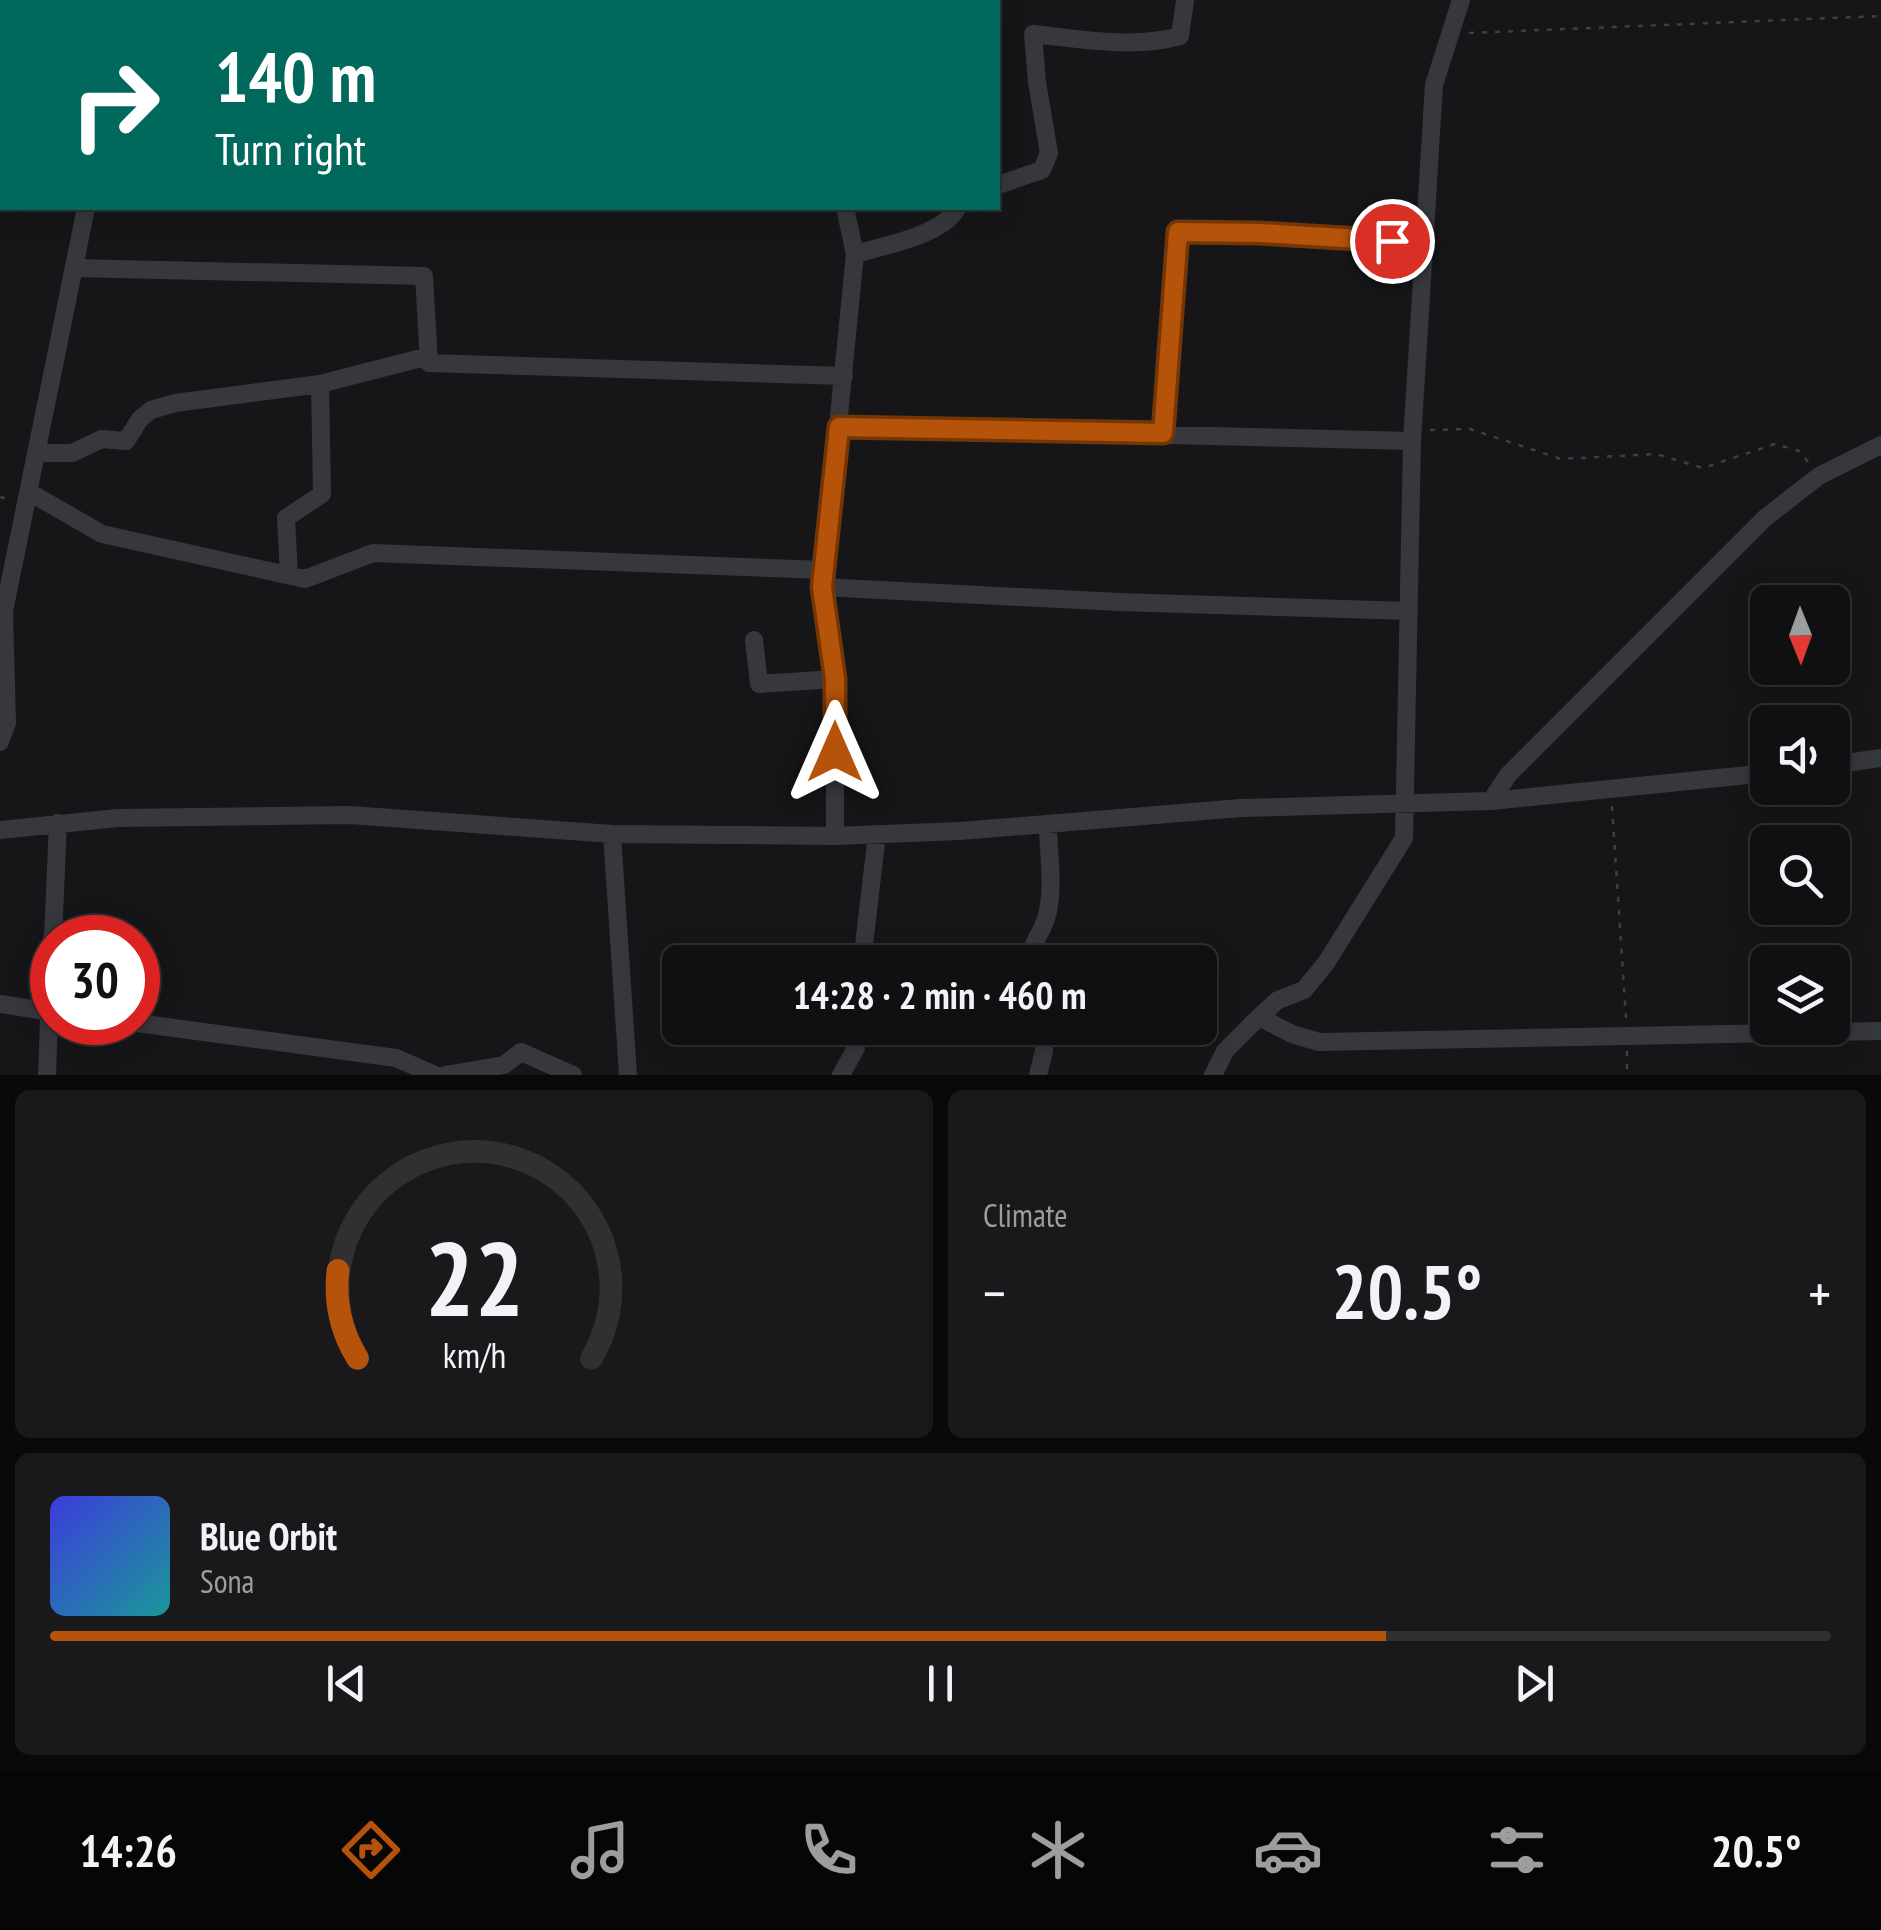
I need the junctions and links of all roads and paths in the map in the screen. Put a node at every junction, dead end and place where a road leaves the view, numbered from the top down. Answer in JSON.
{"nodes":[{"id":1,"x":1184,"y":0,"type":"edge"},
{"id":2,"x":1461,"y":0,"type":"edge"},
{"id":3,"x":1881,"y":16,"type":"edge"},
{"id":4,"x":1453,"y":32,"type":"junction"},
{"id":5,"x":1000,"y":184,"type":"edge"},
{"id":6,"x":86,"y":210,"type":"edge"},
{"id":7,"x":844,"y":210,"type":"edge"},
{"id":8,"x":956,"y":210,"type":"edge"},
{"id":9,"x":1425,"y":243,"type":"junction"},
{"id":10,"x":854,"y":254,"type":"junction"},
{"id":11,"x":74,"y":268,"type":"junction"},
{"id":12,"x":429,"y":356,"type":"junction"},
{"id":13,"x":844,"y":376,"type":"junction"},
{"id":14,"x":320,"y":384,"type":"junction"},
{"id":15,"x":839,"y":427,"type":"junction"},
{"id":16,"x":1163,"y":433,"type":"junction"},
{"id":17,"x":1412,"y":436,"type":"junction"},
{"id":18,"x":1881,"y":445,"type":"edge"},
{"id":19,"x":36,"y":452,"type":"junction"},
{"id":20,"x":1819,"y":476,"type":"junction"},
{"id":21,"x":29,"y":492,"type":"junction"},
{"id":22,"x":288,"y":576,"type":"junction"},
{"id":23,"x":823,"y":578,"type":"junction"},
{"id":24,"x":1410,"y":612,"type":"junction"},
{"id":25,"x":754,"y":640,"type":"dead end"},
{"id":26,"x":835,"y":679,"type":"junction"},
{"id":27,"x":0,"y":742,"type":"edge"},
{"id":28,"x":1881,"y":758,"type":"edge"},
{"id":29,"x":1850,"y":762,"type":"edge"},
{"id":30,"x":1750,"y":776,"type":"edge"},
{"id":31,"x":1610,"y":790,"type":"junction"},
{"id":32,"x":1492,"y":801,"type":"junction"},
{"id":33,"x":1403,"y":805,"type":"junction"},
{"id":34,"x":58,"y":822,"type":"junction"},
{"id":35,"x":1048,"y":824,"type":"junction"},
{"id":36,"x":0,"y":830,"type":"edge"},
{"id":37,"x":612,"y":834,"type":"junction"},
{"id":38,"x":877,"y":834,"type":"junction"},
{"id":39,"x":835,"y":836,"type":"junction"},
{"id":40,"x":53,"y":915,"type":"edge"},
{"id":41,"x":864,"y":945,"type":"edge"},
{"id":42,"x":1032,"y":945,"type":"edge"},
{"id":43,"x":0,"y":1004,"type":"edge"},
{"id":44,"x":30,"y":1009,"type":"edge"},
{"id":45,"x":1259,"y":1017,"type":"junction"},
{"id":46,"x":160,"y":1026,"type":"edge"},
{"id":47,"x":1881,"y":1031,"type":"edge"},
{"id":48,"x":1627,"y":1036,"type":"junction"},
{"id":49,"x":49,"y":1045,"type":"edge"},
{"id":50,"x":856,"y":1045,"type":"edge"},
{"id":51,"x":1044,"y":1045,"type":"edge"},
{"id":52,"x":48,"y":1075,"type":"edge"},
{"id":53,"x":435,"y":1075,"type":"edge"},
{"id":54,"x":446,"y":1075,"type":"edge"},
{"id":55,"x":574,"y":1075,"type":"edge"},
{"id":56,"x":628,"y":1075,"type":"edge"},
{"id":57,"x":841,"y":1075,"type":"edge"},
{"id":58,"x":1038,"y":1075,"type":"edge"},
{"id":59,"x":1213,"y":1075,"type":"edge"},
{"id":60,"x":1627,"y":1075,"type":"edge"}],
"edges":[{"from":1,"to":5,"type":"street"},
{"from":2,"to":4,"type":"street"},
{"from":3,"to":4,"type":"path"},
{"from":4,"to":9,"type":"street"},
{"from":6,"to":11,"type":"street"},
{"from":7,"to":10,"type":"street"},
{"from":8,"to":10,"type":"street"},
{"from":9,"to":16,"type":"street"},
{"from":9,"to":17,"type":"street"},
{"from":10,"to":13,"type":"street"},
{"from":11,"to":12,"type":"street"},
{"from":11,"to":19,"type":"street"},
{"from":12,"to":13,"type":"street"},
{"from":12,"to":14,"type":"street"},
{"from":13,"to":15,"type":"street"},
{"from":14,"to":19,"type":"street"},
{"from":14,"to":22,"type":"street"},
{"from":15,"to":16,"type":"street"},
{"from":15,"to":23,"type":"street"},
{"from":16,"to":17,"type":"street"},
{"from":17,"to":20,"type":"path"},
{"from":17,"to":24,"type":"street"},
{"from":18,"to":20,"type":"street"},
{"from":19,"to":21,"type":"street"},
{"from":20,"to":32,"type":"street"},
{"from":21,"to":22,"type":"street"},
{"from":21,"to":27,"type":"street"},
{"from":22,"to":23,"type":"street"},
{"from":23,"to":24,"type":"street"},
{"from":23,"to":26,"type":"street"},
{"from":24,"to":33,"type":"street"},
{"from":25,"to":26,"type":"street"},
{"from":26,"to":39,"type":"street"},
{"from":28,"to":29,"type":"street"},
{"from":30,"to":31,"type":"street"},
{"from":31,"to":32,"type":"street"},
{"from":31,"to":48,"type":"path"},
{"from":32,"to":33,"type":"street"},
{"from":33,"to":35,"type":"street"},
{"from":33,"to":45,"type":"street"},
{"from":34,"to":36,"type":"street"},
{"from":34,"to":37,"type":"street"},
{"from":34,"to":40,"type":"street"},
{"from":35,"to":38,"type":"street"},
{"from":35,"to":42,"type":"street"},
{"from":37,"to":39,"type":"street"},
{"from":37,"to":56,"type":"street"},
{"from":38,"to":39,"type":"street"},
{"from":38,"to":41,"type":"street"},
{"from":43,"to":44,"type":"street"},
{"from":45,"to":48,"type":"street"},
{"from":45,"to":59,"type":"street"},
{"from":46,"to":53,"type":"street"},
{"from":47,"to":48,"type":"street"},
{"from":48,"to":60,"type":"path"},
{"from":49,"to":52,"type":"street"},
{"from":50,"to":57,"type":"street"},
{"from":51,"to":58,"type":"street"},
{"from":54,"to":55,"type":"street"}]}
